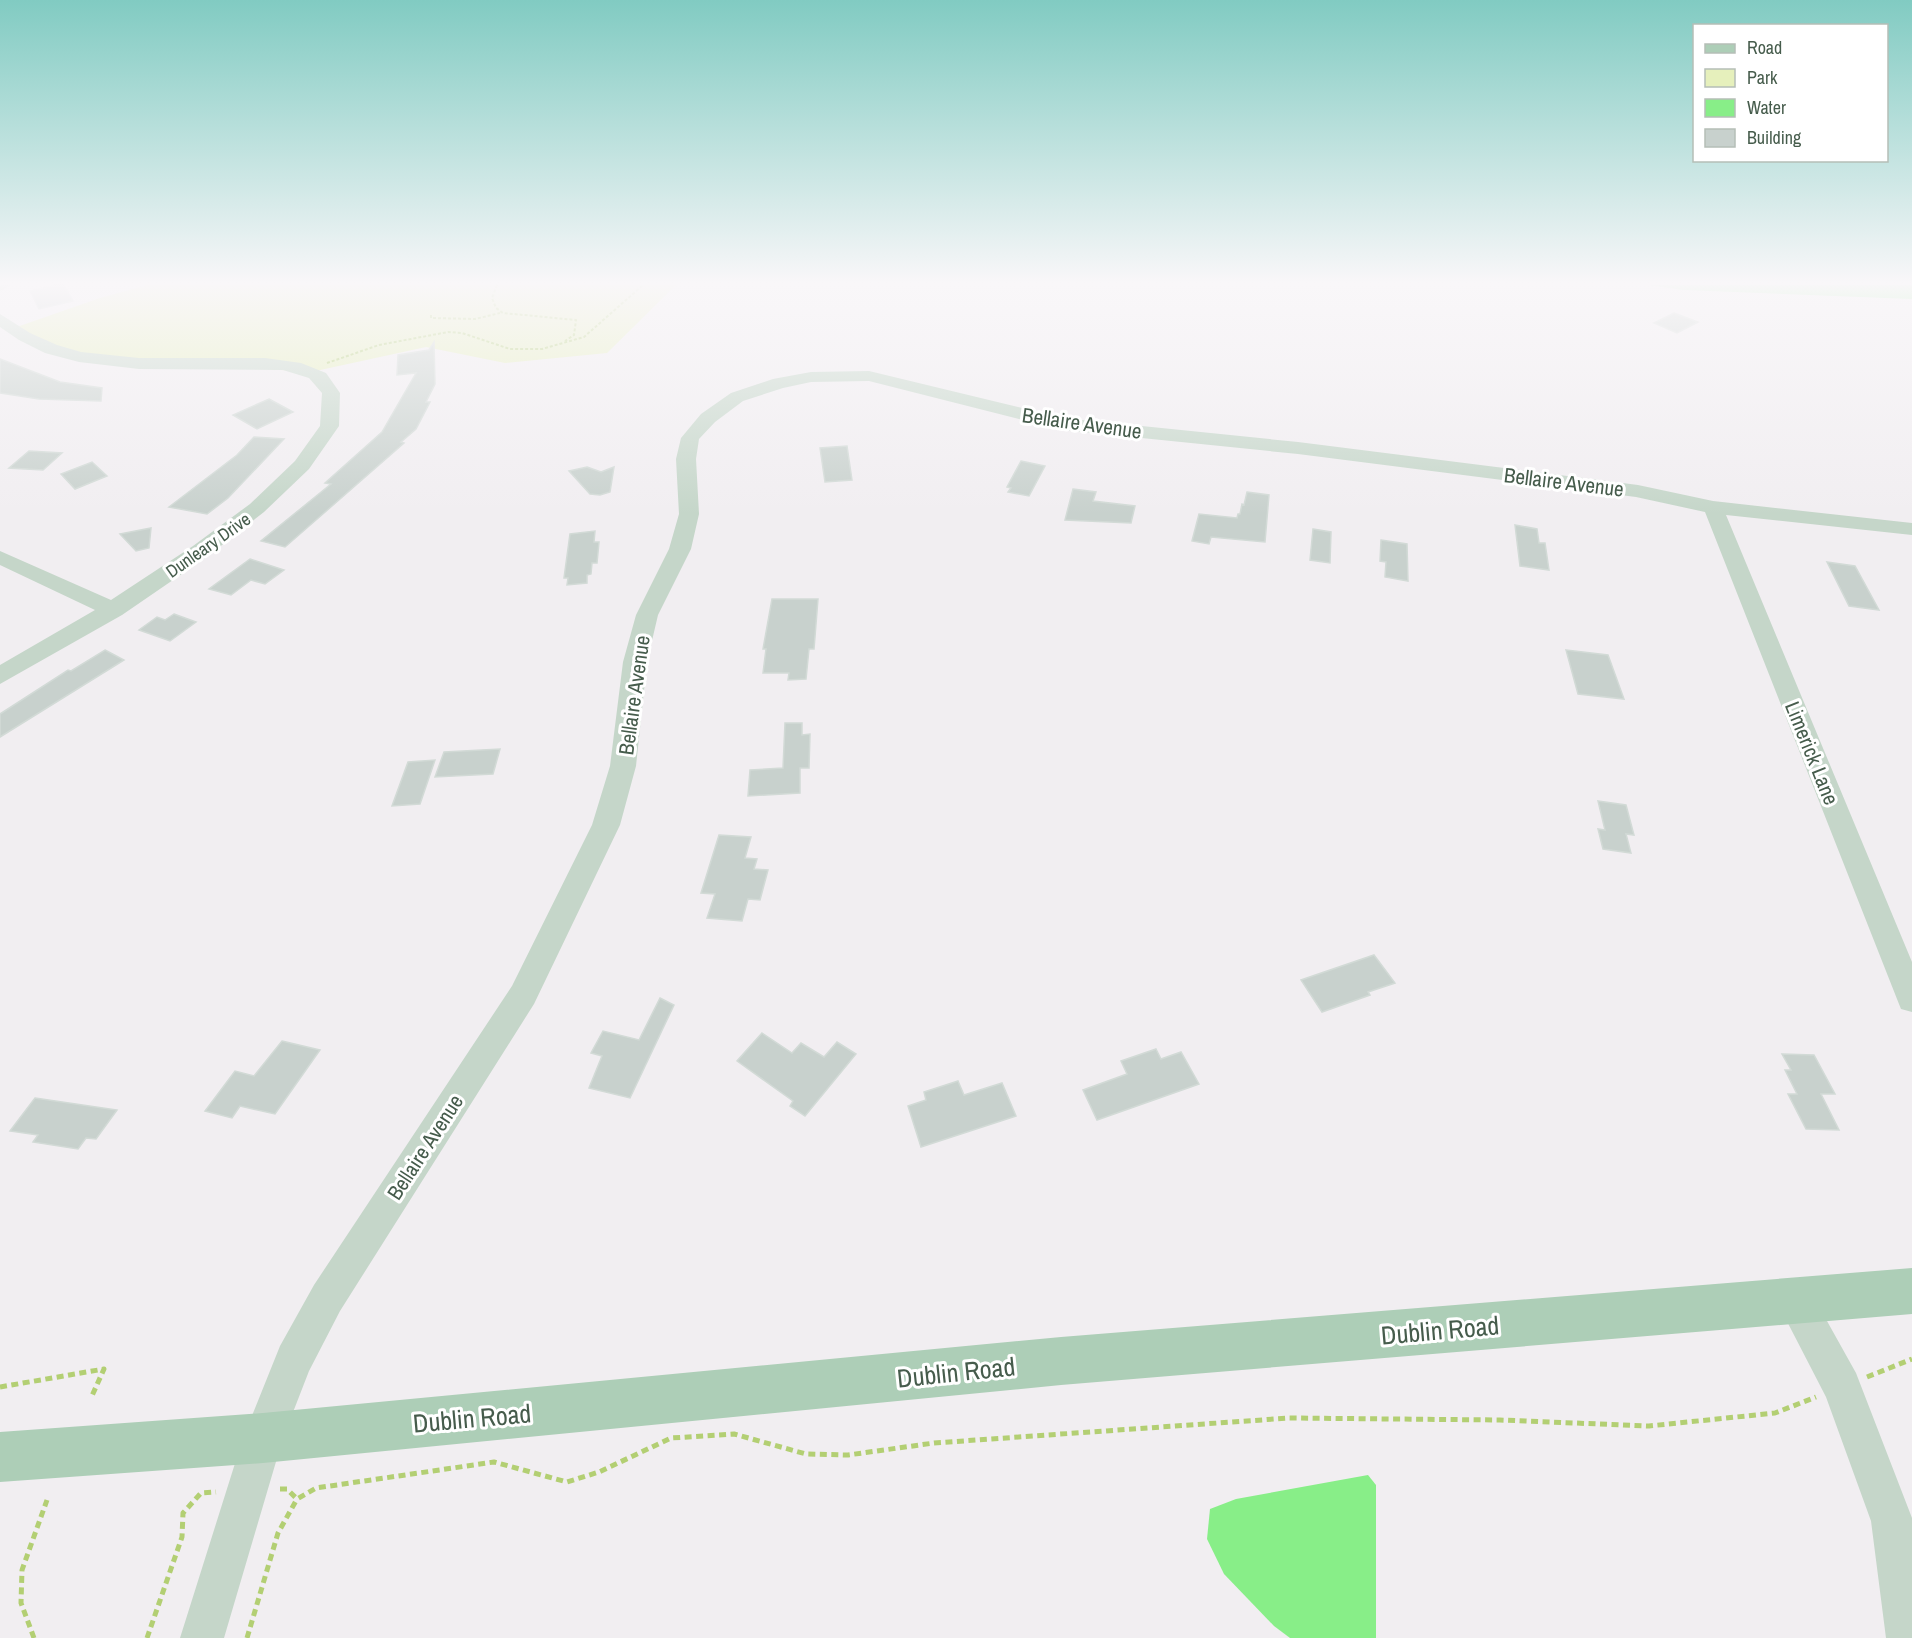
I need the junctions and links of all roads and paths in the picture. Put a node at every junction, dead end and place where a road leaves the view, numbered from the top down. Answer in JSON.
{"nodes":[{"id":1,"x":118,"y":361,"type":"edge"},
{"id":2,"x":328,"y":361,"type":"edge"},
{"id":3,"x":304,"y":369,"type":"junction"},
{"id":4,"x":1713,"y":507,"type":"junction"},
{"id":5,"x":1912,"y":529,"type":"edge"},
{"id":6,"x":0,"y":557,"type":"edge"},
{"id":7,"x":114,"y":610,"type":"junction"},
{"id":8,"x":0,"y":676,"type":"edge"},
{"id":9,"x":1912,"y":999,"type":"edge"},
{"id":10,"x":1912,"y":1291,"type":"edge"},
{"id":11,"x":1795,"y":1300,"type":"junction"},
{"id":12,"x":1912,"y":1359,"type":"edge"},
{"id":13,"x":0,"y":1387,"type":"edge"},
{"id":14,"x":1842,"y":1387,"type":"junction"},
{"id":15,"x":91,"y":1398,"type":"dead end"},
{"id":16,"x":263,"y":1438,"type":"junction"},
{"id":17,"x":0,"y":1457,"type":"edge"},
{"id":18,"x":248,"y":1489,"type":"junction"},
{"id":19,"x":297,"y":1499,"type":"junction"},
{"id":20,"x":47,"y":1500,"type":"dead end"},
{"id":21,"x":34,"y":1638,"type":"edge"},
{"id":22,"x":147,"y":1638,"type":"edge"},
{"id":23,"x":202,"y":1638,"type":"edge"},
{"id":24,"x":247,"y":1638,"type":"edge"},
{"id":25,"x":1908,"y":1638,"type":"edge"}],
"edges":[{"from":1,"to":3,"type":"street"},
{"from":2,"to":3,"type":"path"},
{"from":3,"to":7,"type":"street","name":"Dunleary Drive"},
{"from":4,"to":5,"type":"street","name":"Bellaire Avenue"},
{"from":4,"to":9,"type":"street","name":"Limerick Lane"},
{"from":4,"to":16,"type":"street","name":"Bellaire Avenue"},
{"from":6,"to":7,"type":"street"},
{"from":7,"to":8,"type":"street","name":"Dunleary Drive"},
{"from":10,"to":11,"type":"main road","name":"Dublin Road"},
{"from":11,"to":14,"type":"street"},
{"from":11,"to":16,"type":"main road","name":"Dublin Road"},
{"from":12,"to":14,"type":"path"},
{"from":13,"to":15,"type":"path"},
{"from":14,"to":19,"type":"path"},
{"from":14,"to":25,"type":"street"},
{"from":16,"to":17,"type":"main road","name":"Dublin Road"},
{"from":16,"to":18,"type":"street","name":"Bellaire Avenue"},
{"from":18,"to":19,"type":"path"},
{"from":18,"to":22,"type":"path"},
{"from":18,"to":23,"type":"street","name":"Bellaire Avenue"},
{"from":19,"to":24,"type":"path"},
{"from":20,"to":21,"type":"path"}]}
